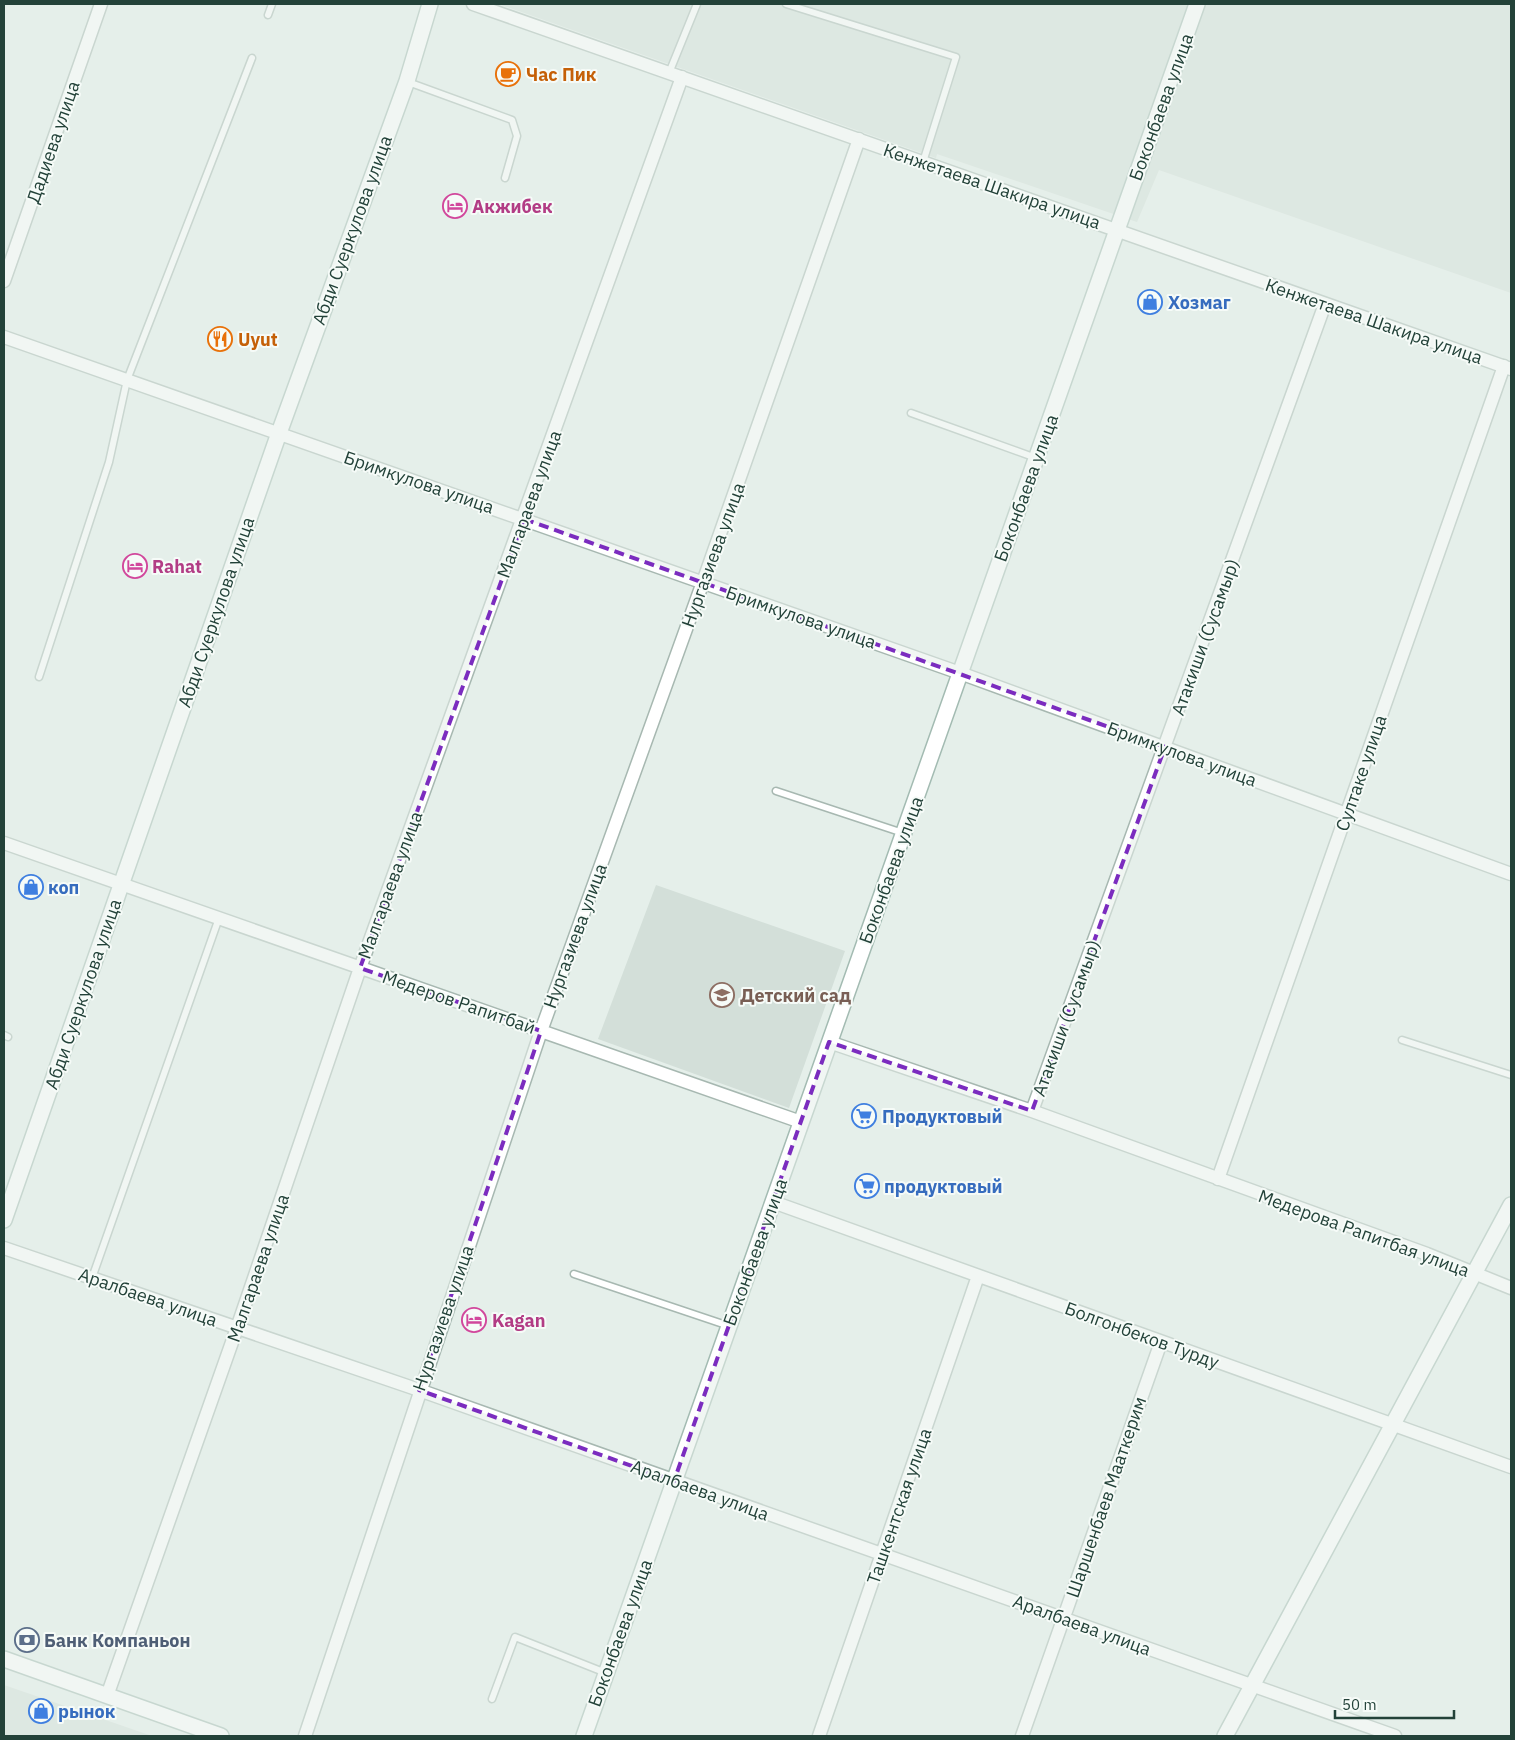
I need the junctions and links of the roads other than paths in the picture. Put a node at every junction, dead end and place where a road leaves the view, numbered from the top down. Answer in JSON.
{"nodes":[{"id":1,"x":101,"y":4,"type":"edge"},
{"id":2,"x":272,"y":4,"type":"edge"},
{"id":3,"x":430,"y":4,"type":"edge"},
{"id":4,"x":473,"y":4,"type":"edge"},
{"id":5,"x":697,"y":4,"type":"edge"},
{"id":6,"x":786,"y":4,"type":"edge"},
{"id":7,"x":1198,"y":4,"type":"edge"},
{"id":8,"x":268,"y":15,"type":"dead end"},
{"id":9,"x":252,"y":58,"type":"dead end"},
{"id":10,"x":669,"y":73,"type":"junction"},
{"id":11,"x":682,"y":77,"type":"junction"},
{"id":12,"x":407,"y":81,"type":"junction"},
{"id":13,"x":859,"y":139,"type":"junction"},
{"id":14,"x":923,"y":162,"type":"junction"},
{"id":15,"x":505,"y":178,"type":"dead end"},
{"id":16,"x":1117,"y":230,"type":"junction"},
{"id":17,"x":4,"y":281,"type":"edge"},
{"id":18,"x":1325,"y":304,"type":"junction"},
{"id":19,"x":4,"y":337,"type":"edge"},
{"id":20,"x":1508,"y":368,"type":"edge"},
{"id":21,"x":127,"y":380,"type":"junction"},
{"id":22,"x":911,"y":413,"type":"dead end"},
{"id":23,"x":278,"y":433,"type":"junction"},
{"id":24,"x":1036,"y":458,"type":"junction"},
{"id":25,"x":524,"y":519,"type":"junction"},
{"id":26,"x":703,"y":582,"type":"junction"},
{"id":27,"x":960,"y":673,"type":"junction"},
{"id":28,"x":39,"y":676,"type":"dead end"},
{"id":29,"x":1165,"y":747,"type":"junction"},
{"id":30,"x":776,"y":791,"type":"dead end"},
{"id":31,"x":1347,"y":814,"type":"junction"},
{"id":32,"x":904,"y":834,"type":"junction"},
{"id":33,"x":4,"y":843,"type":"edge"},
{"id":34,"x":1511,"y":874,"type":"edge"},
{"id":35,"x":121,"y":884,"type":"junction"},
{"id":36,"x":219,"y":918,"type":"junction"},
{"id":37,"x":360,"y":968,"type":"junction"},
{"id":38,"x":541,"y":1031,"type":"junction"},
{"id":39,"x":1402,"y":1040,"type":"dead end"},
{"id":40,"x":829,"y":1042,"type":"junction"},
{"id":41,"x":1511,"y":1075,"type":"edge"},
{"id":42,"x":1032,"y":1112,"type":"junction"},
{"id":43,"x":801,"y":1122,"type":"junction"},
{"id":44,"x":1218,"y":1179,"type":"junction"},
{"id":45,"x":773,"y":1202,"type":"junction"},
{"id":46,"x":1511,"y":1205,"type":"edge"},
{"id":47,"x":4,"y":1220,"type":"edge"},
{"id":48,"x":4,"y":1248,"type":"edge"},
{"id":49,"x":574,"y":1274,"type":"dead end"},
{"id":50,"x":1474,"y":1274,"type":"junction"},
{"id":51,"x":978,"y":1276,"type":"junction"},
{"id":52,"x":92,"y":1278,"type":"junction"},
{"id":53,"x":1511,"y":1288,"type":"edge"},
{"id":54,"x":729,"y":1326,"type":"junction"},
{"id":55,"x":237,"y":1328,"type":"junction"},
{"id":56,"x":1161,"y":1342,"type":"junction"},
{"id":57,"x":419,"y":1390,"type":"junction"},
{"id":58,"x":1392,"y":1426,"type":"junction"},
{"id":59,"x":1511,"y":1467,"type":"edge"},
{"id":60,"x":674,"y":1481,"type":"junction"},
{"id":61,"x":882,"y":1555,"type":"junction"},
{"id":62,"x":1063,"y":1619,"type":"junction"},
{"id":63,"x":4,"y":1659,"type":"edge"},
{"id":64,"x":606,"y":1673,"type":"junction"},
{"id":65,"x":1252,"y":1686,"type":"junction"},
{"id":66,"x":107,"y":1696,"type":"junction"},
{"id":67,"x":492,"y":1699,"type":"dead end"},
{"id":68,"x":221,"y":1736,"type":"edge"},
{"id":69,"x":305,"y":1736,"type":"edge"},
{"id":70,"x":584,"y":1736,"type":"edge"},
{"id":71,"x":820,"y":1736,"type":"edge"},
{"id":72,"x":1022,"y":1736,"type":"edge"},
{"id":73,"x":1225,"y":1736,"type":"edge"},
{"id":74,"x":1394,"y":1736,"type":"edge"}],
"edges":[{"from":1,"to":17,"type":"street","name":"Дадиева улица"},
{"from":2,"to":8,"type":"lane"},
{"from":3,"to":12,"type":"street","name":"Абди Суеркулова улица"},
{"from":4,"to":10,"type":"street","name":"Кенжетаева Шакира улица"},
{"from":5,"to":10,"type":"lane"},
{"from":6,"to":14,"type":"lane"},
{"from":7,"to":16,"type":"street","name":"Боконбаева улица"},
{"from":9,"to":21,"type":"lane"},
{"from":10,"to":11,"type":"street","name":"Кенжетаева Шакира улица"},
{"from":11,"to":13,"type":"street","name":"Кенжетаева Шакира улица"},
{"from":11,"to":25,"type":"street","name":"Малгараева улица"},
{"from":12,"to":15,"type":"lane"},
{"from":12,"to":23,"type":"street","name":"Абди Суеркулова улица"},
{"from":13,"to":14,"type":"street","name":"Кенжетаева Шакира улица"},
{"from":13,"to":26,"type":"street","name":"Нургазиева улица"},
{"from":14,"to":16,"type":"street","name":"Кенжетаева Шакира улица"},
{"from":16,"to":18,"type":"street","name":"Кенжетаева Шакира улица"},
{"from":16,"to":24,"type":"street","name":"Боконбаева улица"},
{"from":18,"to":20,"type":"street","name":"Кенжетаева Шакира улица"},
{"from":18,"to":29,"type":"street","name":"Атакиши (Сусамыр)"},
{"from":19,"to":21,"type":"street","name":"Бримкулова улица"},
{"from":20,"to":31,"type":"street","name":"Султаке улица"},
{"from":21,"to":23,"type":"street","name":"Бримкулова улица"},
{"from":21,"to":28,"type":"lane"},
{"from":22,"to":24,"type":"lane"},
{"from":23,"to":25,"type":"street","name":"Бримкулова улица"},
{"from":23,"to":35,"type":"street","name":"Абди Суеркулова улица"},
{"from":24,"to":27,"type":"street","name":"Боконбаева улица"},
{"from":25,"to":26,"type":"street","name":"Бримкулова улица"},
{"from":25,"to":37,"type":"street","name":"Малгараева улица"},
{"from":26,"to":27,"type":"street","name":"Бримкулова улица"},
{"from":26,"to":38,"type":"street","name":"Нургазиева улица"},
{"from":27,"to":29,"type":"street","name":"Бримкулова улица"},
{"from":27,"to":32,"type":"street","name":"Боконбаева улица"},
{"from":29,"to":31,"type":"street","name":"Бримкулова улица"},
{"from":29,"to":42,"type":"street","name":"Атакиши (Сусамыр)"},
{"from":30,"to":32,"type":"lane"},
{"from":31,"to":34,"type":"street","name":"Бримкулова улица"},
{"from":31,"to":44,"type":"street","name":"Султаке улица"},
{"from":32,"to":40,"type":"street","name":"Боконбаева улица"},
{"from":33,"to":35,"type":"street","name":"Медеров Рапитбай"},
{"from":35,"to":36,"type":"street","name":"Медеров Рапитбай"},
{"from":35,"to":47,"type":"street","name":"Абди Суеркулова улица"},
{"from":36,"to":37,"type":"street","name":"Медеров Рапитбай"},
{"from":36,"to":52,"type":"lane"},
{"from":37,"to":38,"type":"street","name":"Медеров Рапитбай"},
{"from":37,"to":55,"type":"street","name":"Малгараева улица"},
{"from":38,"to":43,"type":"street","name":"Медеров Рапитбай"},
{"from":38,"to":57,"type":"street","name":"Нургазиева улица"},
{"from":39,"to":41,"type":"lane"},
{"from":40,"to":42,"type":"street"},
{"from":40,"to":43,"type":"street","name":"Боконбаева улица"},
{"from":42,"to":44,"type":"street"},
{"from":43,"to":45,"type":"street","name":"Боконбаева улица"},
{"from":44,"to":50,"type":"street","name":"Медерова Рапитбая улица"},
{"from":45,"to":51,"type":"street","name":"Болгонбеков Турду"},
{"from":45,"to":54,"type":"street","name":"Боконбаева улица"},
{"from":46,"to":50,"type":"street"},
{"from":48,"to":52,"type":"street","name":"Аралбаева улица"},
{"from":49,"to":54,"type":"lane"},
{"from":50,"to":53,"type":"street","name":"Медерова Рапитбая улица"},
{"from":50,"to":58,"type":"street"},
{"from":51,"to":56,"type":"street","name":"Болгонбеков Турду"},
{"from":51,"to":61,"type":"street","name":"Ташкентская улица"},
{"from":52,"to":55,"type":"street","name":"Аралбаева улица"},
{"from":54,"to":60,"type":"street","name":"Боконбаева улица"},
{"from":55,"to":57,"type":"street","name":"Аралбаева улица"},
{"from":55,"to":66,"type":"street","name":"Малгараева улица"},
{"from":56,"to":58,"type":"street","name":"Болгонбеков Турду"},
{"from":56,"to":62,"type":"street","name":"Шаршенбаев Мааткерим"},
{"from":57,"to":60,"type":"street","name":"Аралбаева улица"},
{"from":57,"to":69,"type":"street","name":"Нургазиева улица"},
{"from":58,"to":59,"type":"street","name":"Болгонбеков Турду"},
{"from":58,"to":65,"type":"street"},
{"from":60,"to":61,"type":"street","name":"Аралбаева улица"},
{"from":60,"to":64,"type":"street","name":"Боконбаева улица"},
{"from":61,"to":62,"type":"street","name":"Аралбаева улица"},
{"from":61,"to":71,"type":"street","name":"Ташкентская улица"},
{"from":62,"to":65,"type":"street","name":"Аралбаева улица"},
{"from":62,"to":72,"type":"street","name":"Шаршенбаев Мааткерим"},
{"from":63,"to":66,"type":"street"},
{"from":64,"to":67,"type":"lane"},
{"from":64,"to":70,"type":"street","name":"Боконбаева улица"},
{"from":65,"to":73,"type":"street"},
{"from":65,"to":74,"type":"street","name":"Аралбаева улица"},
{"from":66,"to":68,"type":"street"}]}
